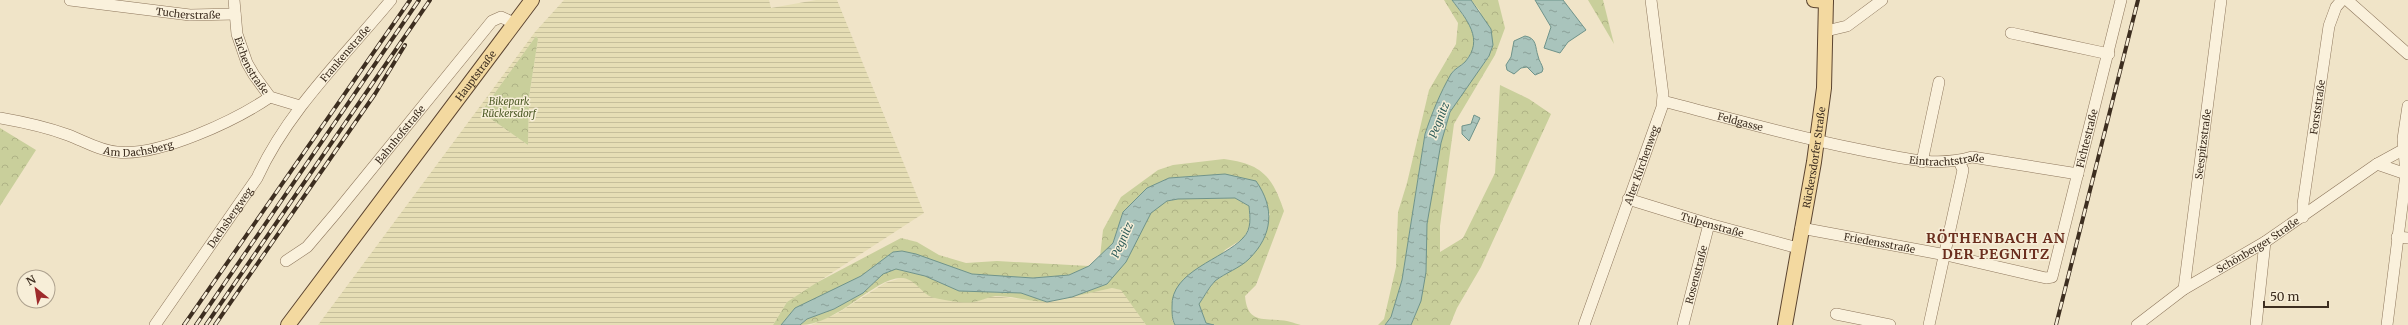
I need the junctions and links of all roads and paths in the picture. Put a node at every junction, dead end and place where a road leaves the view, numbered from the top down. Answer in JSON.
{"nodes":[{"id":1,"x":70,"y":0,"type":"edge"},
{"id":2,"x":234,"y":0,"type":"edge"},
{"id":3,"x":391,"y":0,"type":"edge"},
{"id":4,"x":532,"y":0,"type":"edge"},
{"id":5,"x":1651,"y":0,"type":"edge"},
{"id":6,"x":1822,"y":0,"type":"edge"},
{"id":7,"x":1882,"y":0,"type":"edge"},
{"id":8,"x":2121,"y":0,"type":"edge"},
{"id":9,"x":2221,"y":0,"type":"edge"},
{"id":10,"x":2342,"y":0,"type":"edge"},
{"id":11,"x":2347,"y":0,"type":"edge"},
{"id":12,"x":235,"y":14,"type":"junction"},
{"id":13,"x":514,"y":23,"type":"junction"},
{"id":14,"x":1826,"y":31,"type":"junction"},
{"id":15,"x":2011,"y":33,"type":"dead end"},
{"id":16,"x":2108,"y":54,"type":"junction"},
{"id":17,"x":2408,"y":54,"type":"edge"},
{"id":18,"x":1939,"y":82,"type":"dead end"},
{"id":19,"x":270,"y":97,"type":"junction"},
{"id":20,"x":1663,"y":101,"type":"junction"},
{"id":21,"x":300,"y":106,"type":"junction"},
{"id":22,"x":2408,"y":106,"type":"edge"},
{"id":23,"x":0,"y":118,"type":"edge"},
{"id":24,"x":1817,"y":142,"type":"junction"},
{"id":25,"x":2406,"y":148,"type":"edge"},
{"id":26,"x":1960,"y":161,"type":"junction"},
{"id":27,"x":1922,"y":162,"type":"junction"},
{"id":28,"x":2377,"y":164,"type":"junction"},
{"id":29,"x":2078,"y":174,"type":"junction"},
{"id":30,"x":2406,"y":174,"type":"junction"},
{"id":31,"x":1628,"y":199,"type":"junction"},
{"id":32,"x":2304,"y":217,"type":"junction"},
{"id":33,"x":1709,"y":224,"type":"junction"},
{"id":34,"x":1801,"y":228,"type":"junction"},
{"id":35,"x":2403,"y":238,"type":"edge"},
{"id":36,"x":2265,"y":242,"type":"junction"},
{"id":37,"x":1798,"y":248,"type":"junction"},
{"id":38,"x":1946,"y":255,"type":"junction"},
{"id":39,"x":286,"y":261,"type":"dead end"},
{"id":40,"x":2052,"y":277,"type":"joint"},
{"id":41,"x":2184,"y":289,"type":"junction"},
{"id":42,"x":1836,"y":314,"type":"dead end"},
{"id":43,"x":155,"y":325,"type":"edge"},
{"id":44,"x":288,"y":325,"type":"edge"},
{"id":45,"x":1584,"y":325,"type":"edge"},
{"id":46,"x":1683,"y":325,"type":"edge"},
{"id":47,"x":1785,"y":325,"type":"edge"},
{"id":48,"x":1890,"y":325,"type":"edge"},
{"id":49,"x":1929,"y":325,"type":"edge"},
{"id":50,"x":2138,"y":325,"type":"edge"},
{"id":51,"x":2256,"y":325,"type":"edge"},
{"id":52,"x":2387,"y":325,"type":"edge"}],
"edges":[{"from":1,"to":12,"type":"street","name":"Tucherstraße"},
{"from":2,"to":12,"type":"street","name":"Eichenstraße"},
{"from":3,"to":21,"type":"street","name":"Frankenstraße"},
{"from":4,"to":13,"type":"main road","name":"Hauptstraße"},
{"from":5,"to":20,"type":"street","name":"Alter Kirchenweg"},
{"from":6,"to":14,"type":"main road","name":"Rückersdorfer Straße"},
{"from":7,"to":14,"type":"street"},
{"from":8,"to":16,"type":"street","name":"Fichtestraße"},
{"from":9,"to":41,"type":"street","name":"Seespitzstraße"},
{"from":10,"to":32,"type":"street","name":"Forststraße"},
{"from":11,"to":17,"type":"street"},
{"from":12,"to":19,"type":"street","name":"Eichenstraße"},
{"from":13,"to":39,"type":"street","name":"Bahnhofstraße"},
{"from":13,"to":44,"type":"main road","name":"Hauptstraße"},
{"from":14,"to":24,"type":"main road","name":"Rückersdorfer Straße"},
{"from":15,"to":16,"type":"street"},
{"from":16,"to":29,"type":"street","name":"Fichtestraße"},
{"from":18,"to":27,"type":"street"},
{"from":19,"to":21,"type":"street","name":"Eichenstraße"},
{"from":19,"to":23,"type":"street","name":"Am Dachsberg"},
{"from":20,"to":24,"type":"street","name":"Feldgasse"},
{"from":20,"to":31,"type":"street","name":"Alter Kirchenweg"},
{"from":21,"to":43,"type":"street","name":"Dachsbergweg"},
{"from":22,"to":25,"type":"street"},
{"from":24,"to":27,"type":"street","name":"Eintrachtstraße"},
{"from":24,"to":34,"type":"main road","name":"Rückersdorfer Straße"},
{"from":25,"to":28,"type":"street","name":"Schönberger Straße"},
{"from":25,"to":30,"type":"street"},
{"from":26,"to":27,"type":"street","name":"Eintrachtstraße"},
{"from":26,"to":29,"type":"street","name":"Eintrachtstraße"},
{"from":26,"to":38,"type":"street"},
{"from":28,"to":30,"type":"street"},
{"from":28,"to":32,"type":"street","name":"Schönberger Straße"},
{"from":29,"to":40,"type":"street","name":"Fichtestraße"},
{"from":30,"to":35,"type":"street"},
{"from":31,"to":33,"type":"street","name":"Tulpenstraße"},
{"from":31,"to":45,"type":"street","name":"Alter Kirchenweg"},
{"from":32,"to":36,"type":"street","name":"Schönberger Straße"},
{"from":33,"to":37,"type":"street","name":"Tulpenstraße"},
{"from":33,"to":46,"type":"street","name":"Rosenstraße"},
{"from":34,"to":37,"type":"main road","name":"Rückersdorfer Straße"},
{"from":34,"to":38,"type":"street","name":"Friedensstraße"},
{"from":35,"to":52,"type":"street"},
{"from":36,"to":41,"type":"street","name":"Schönberger Straße"},
{"from":36,"to":51,"type":"street"},
{"from":37,"to":47,"type":"main road","name":"Rückersdorfer Straße"},
{"from":38,"to":40,"type":"street","name":"Friedensstraße"},
{"from":38,"to":49,"type":"street"},
{"from":41,"to":50,"type":"street","name":"Schönberger Straße"},
{"from":42,"to":48,"type":"street"}]}
